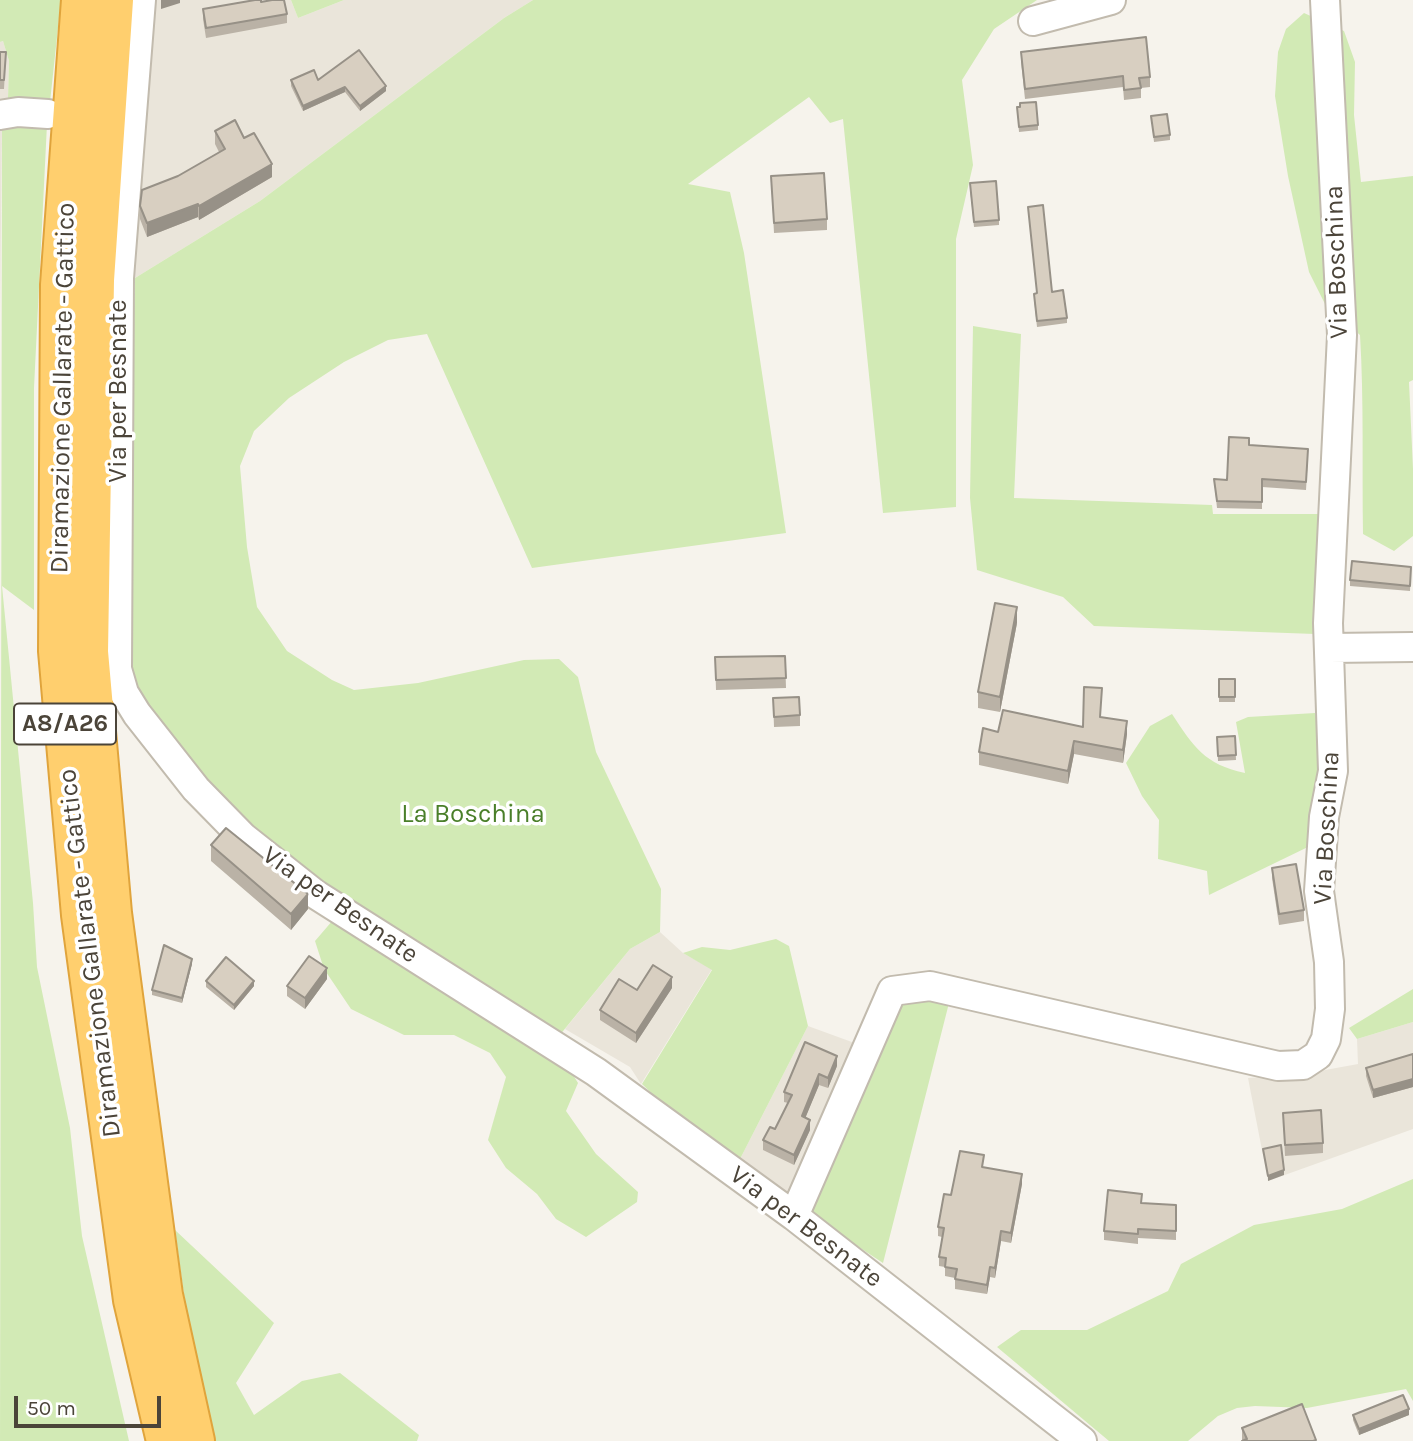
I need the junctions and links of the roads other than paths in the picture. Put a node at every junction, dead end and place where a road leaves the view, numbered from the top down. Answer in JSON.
{"nodes":[{"id":1,"x":81,"y":0,"type":"edge"},
{"id":2,"x":114,"y":0,"type":"edge"},
{"id":3,"x":141,"y":0,"type":"edge"},
{"id":4,"x":1111,"y":0,"type":"edge"},
{"id":5,"x":1325,"y":0,"type":"edge"},
{"id":6,"x":1033,"y":21,"type":"dead end"},
{"id":7,"x":48,"y":114,"type":"dead end"},
{"id":8,"x":0,"y":116,"type":"edge"},
{"id":9,"x":1413,"y":647,"type":"edge"},
{"id":10,"x":1330,"y":648,"type":"junction"},
{"id":11,"x":794,"y":1216,"type":"junction"},
{"id":12,"x":166,"y":1441,"type":"edge"},
{"id":13,"x":195,"y":1441,"type":"edge"},
{"id":14,"x":1082,"y":1441,"type":"edge"}],
"edges":[{"from":1,"to":12,"type":"highway","name":"Diramazione Gallarate - Gattico","number":"A8/A26"},
{"from":2,"to":13,"type":"highway","name":"Diramazione Gallarate - Gattico","number":"A8/A26"},
{"from":3,"to":11,"type":"street","name":"Via per Besnate"},
{"from":4,"to":6,"type":"street"},
{"from":5,"to":10,"type":"street","name":"Via Boschina"},
{"from":7,"to":8,"type":"street"},
{"from":9,"to":10,"type":"street"},
{"from":10,"to":11,"type":"street","name":"Via Boschina"},
{"from":11,"to":14,"type":"street","name":"Via per Besnate"}]}
